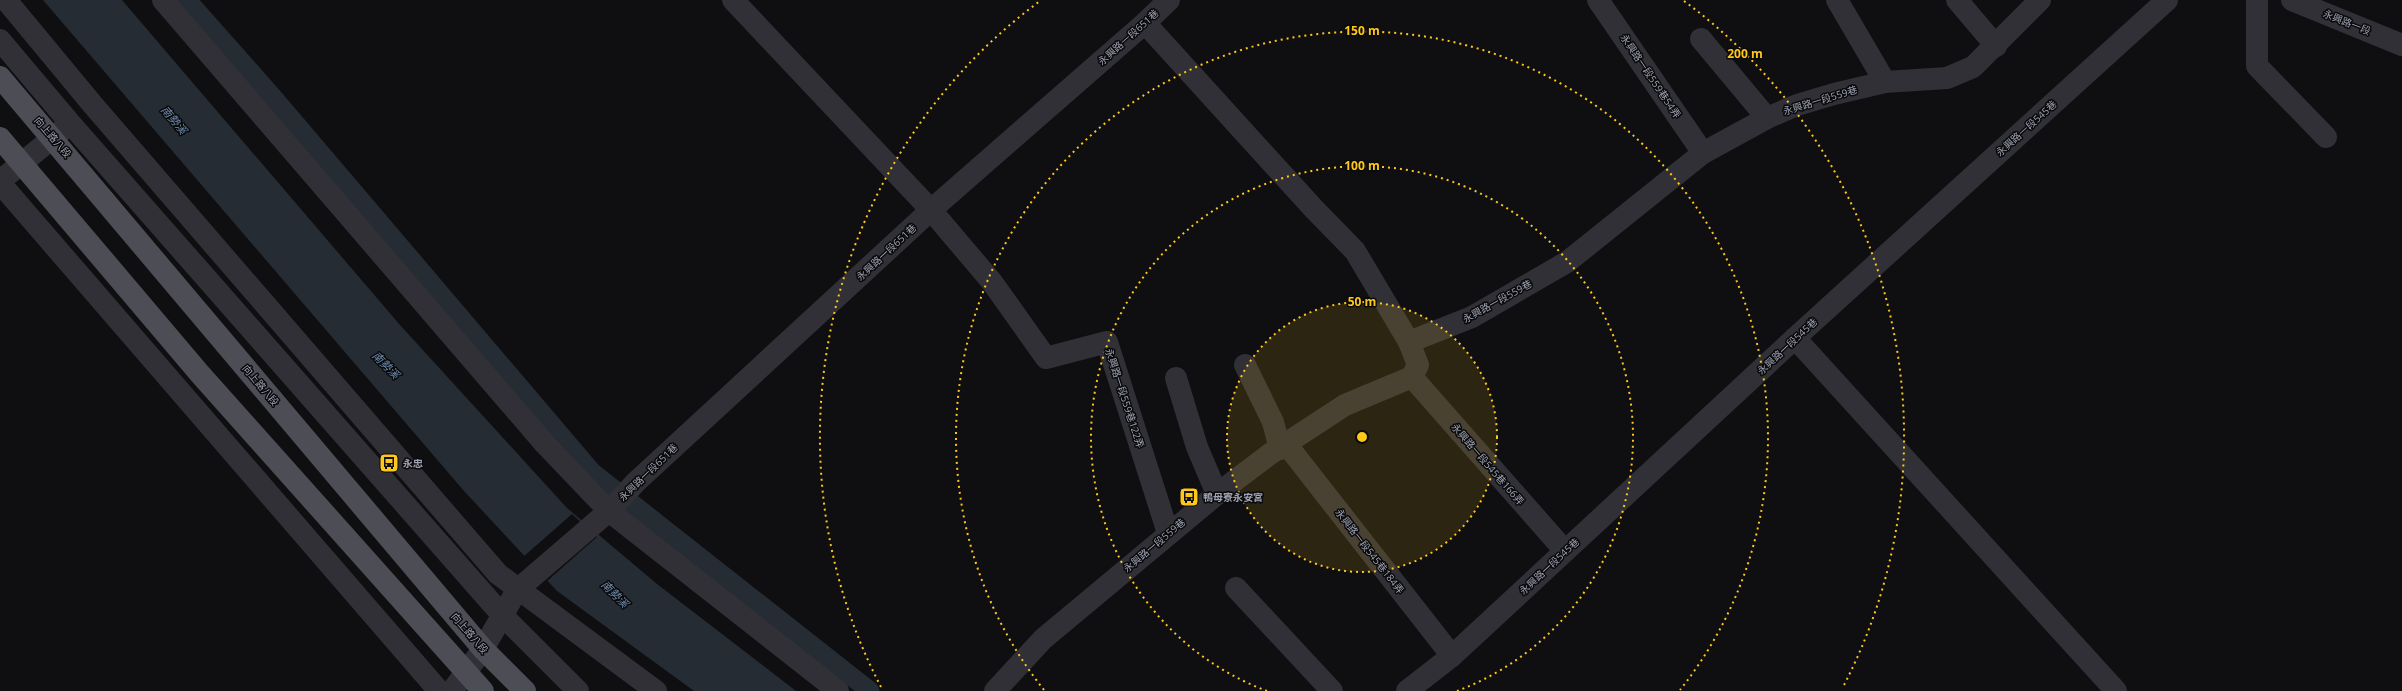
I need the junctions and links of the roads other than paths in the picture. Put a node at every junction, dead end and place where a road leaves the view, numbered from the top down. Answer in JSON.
{"nodes":[{"id":1,"x":6,"y":0,"type":"edge"},
{"id":2,"x":733,"y":0,"type":"edge"},
{"id":3,"x":1169,"y":0,"type":"edge"},
{"id":4,"x":1598,"y":0,"type":"edge"},
{"id":5,"x":1837,"y":0,"type":"edge"},
{"id":6,"x":1957,"y":0,"type":"edge"},
{"id":7,"x":2040,"y":0,"type":"edge"},
{"id":8,"x":2167,"y":0,"type":"edge"},
{"id":9,"x":2257,"y":0,"type":"edge"},
{"id":10,"x":2292,"y":0,"type":"edge"},
{"id":11,"x":166,"y":1,"type":"edge"},
{"id":12,"x":1145,"y":23,"type":"junction"},
{"id":13,"x":1701,"y":39,"type":"dead end"},
{"id":14,"x":0,"y":40,"type":"edge"},
{"id":15,"x":2402,"y":45,"type":"edge"},
{"id":16,"x":1996,"y":46,"type":"junction"},
{"id":17,"x":0,"y":76,"type":"edge"},
{"id":18,"x":1884,"y":82,"type":"junction"},
{"id":19,"x":1766,"y":118,"type":"junction"},
{"id":20,"x":70,"y":123,"type":"junction"},
{"id":21,"x":53,"y":137,"type":"junction"},
{"id":22,"x":2326,"y":137,"type":"dead end"},
{"id":23,"x":0,"y":138,"type":"edge"},
{"id":24,"x":1703,"y":153,"type":"junction"},
{"id":25,"x":21,"y":162,"type":"junction"},
{"id":26,"x":0,"y":182,"type":"edge"},
{"id":27,"x":932,"y":210,"type":"junction"},
{"id":28,"x":1795,"y":338,"type":"junction"},
{"id":29,"x":1409,"y":342,"type":"junction"},
{"id":30,"x":1245,"y":365,"type":"dead end"},
{"id":31,"x":1412,"y":377,"type":"junction"},
{"id":32,"x":1176,"y":378,"type":"dead end"},
{"id":33,"x":1284,"y":447,"type":"junction"},
{"id":34,"x":1217,"y":494,"type":"junction"},
{"id":35,"x":610,"y":510,"type":"junction"},
{"id":36,"x":1168,"y":533,"type":"junction"},
{"id":37,"x":1565,"y":551,"type":"junction"},
{"id":38,"x":1236,"y":588,"type":"dead end"},
{"id":39,"x":518,"y":590,"type":"junction"},
{"id":40,"x":503,"y":616,"type":"junction"},
{"id":41,"x":483,"y":648,"type":"junction"},
{"id":42,"x":1452,"y":656,"type":"junction"},
{"id":43,"x":466,"y":672,"type":"junction"},
{"id":44,"x":439,"y":691,"type":"edge"},
{"id":45,"x":452,"y":691,"type":"edge"},
{"id":46,"x":483,"y":691,"type":"edge"},
{"id":47,"x":525,"y":691,"type":"edge"},
{"id":48,"x":578,"y":691,"type":"edge"},
{"id":49,"x":656,"y":691,"type":"edge"},
{"id":50,"x":838,"y":691,"type":"edge"},
{"id":51,"x":995,"y":691,"type":"edge"},
{"id":52,"x":1332,"y":691,"type":"edge"},
{"id":53,"x":1407,"y":691,"type":"edge"},
{"id":54,"x":2116,"y":691,"type":"edge"}],
"edges":[{"from":1,"to":39,"type":"street"},
{"from":2,"to":27,"type":"street"},
{"from":3,"to":12,"type":"street","name":"永興路一段651巷"},
{"from":4,"to":24,"type":"street","name":"永興路一段559巷54弄"},
{"from":5,"to":18,"type":"street"},
{"from":6,"to":16,"type":"street"},
{"from":7,"to":16,"type":"street","name":"永興路一段559巷"},
{"from":8,"to":28,"type":"street","name":"永興路一段545巷"},
{"from":9,"to":22,"type":"street"},
{"from":10,"to":15,"type":"street","name":"永興路一段"},
{"from":11,"to":35,"type":"street"},
{"from":12,"to":27,"type":"street","name":"永興路一段651巷"},
{"from":12,"to":29,"type":"street"},
{"from":13,"to":19,"type":"street"},
{"from":14,"to":20,"type":"street"},
{"from":16,"to":18,"type":"street","name":"永興路一段559巷"},
{"from":17,"to":21,"type":"main road","name":"向上路八段"},
{"from":18,"to":19,"type":"street","name":"永興路一段559巷"},
{"from":19,"to":24,"type":"street","name":"永興路一段559巷"},
{"from":20,"to":21,"type":"street"},
{"from":20,"to":40,"type":"street"},
{"from":21,"to":25,"type":"street"},
{"from":21,"to":41,"type":"main road","name":"向上路八段"},
{"from":23,"to":25,"type":"main road"},
{"from":24,"to":29,"type":"street","name":"永興路一段559巷"},
{"from":25,"to":26,"type":"street"},
{"from":25,"to":43,"type":"main road"},
{"from":26,"to":44,"type":"street"},
{"from":27,"to":35,"type":"street","name":"永興路一段651巷"},
{"from":27,"to":36,"type":"street","name":"永興路一段559巷122弄"},
{"from":28,"to":37,"type":"street","name":"永興路一段545巷"},
{"from":28,"to":54,"type":"street"},
{"from":29,"to":31,"type":"street"},
{"from":30,"to":33,"type":"street"},
{"from":31,"to":33,"type":"street","name":"永興路一段559巷"},
{"from":31,"to":37,"type":"street","name":"永興路一段545巷166弄"},
{"from":32,"to":34,"type":"street"},
{"from":33,"to":34,"type":"street","name":"永興路一段559巷"},
{"from":33,"to":42,"type":"street","name":"永興路一段545巷184弄"},
{"from":34,"to":36,"type":"street","name":"永興路一段559巷"},
{"from":35,"to":39,"type":"street","name":"永興路一段651巷"},
{"from":35,"to":50,"type":"street"},
{"from":36,"to":51,"type":"street","name":"永興路一段559巷"},
{"from":37,"to":42,"type":"street","name":"永興路一段545巷"},
{"from":38,"to":52,"type":"street"},
{"from":39,"to":40,"type":"street","name":"永興路一段651巷"},
{"from":39,"to":49,"type":"street"},
{"from":40,"to":41,"type":"street","name":"永興路一段651巷"},
{"from":40,"to":48,"type":"street"},
{"from":41,"to":43,"type":"street","name":"永興路一段651巷"},
{"from":41,"to":47,"type":"main road","name":"向上路八段"},
{"from":42,"to":53,"type":"street","name":"永興路一段545巷"},
{"from":43,"to":45,"type":"street","name":"永興路一段651巷"},
{"from":43,"to":46,"type":"main road"}]}
